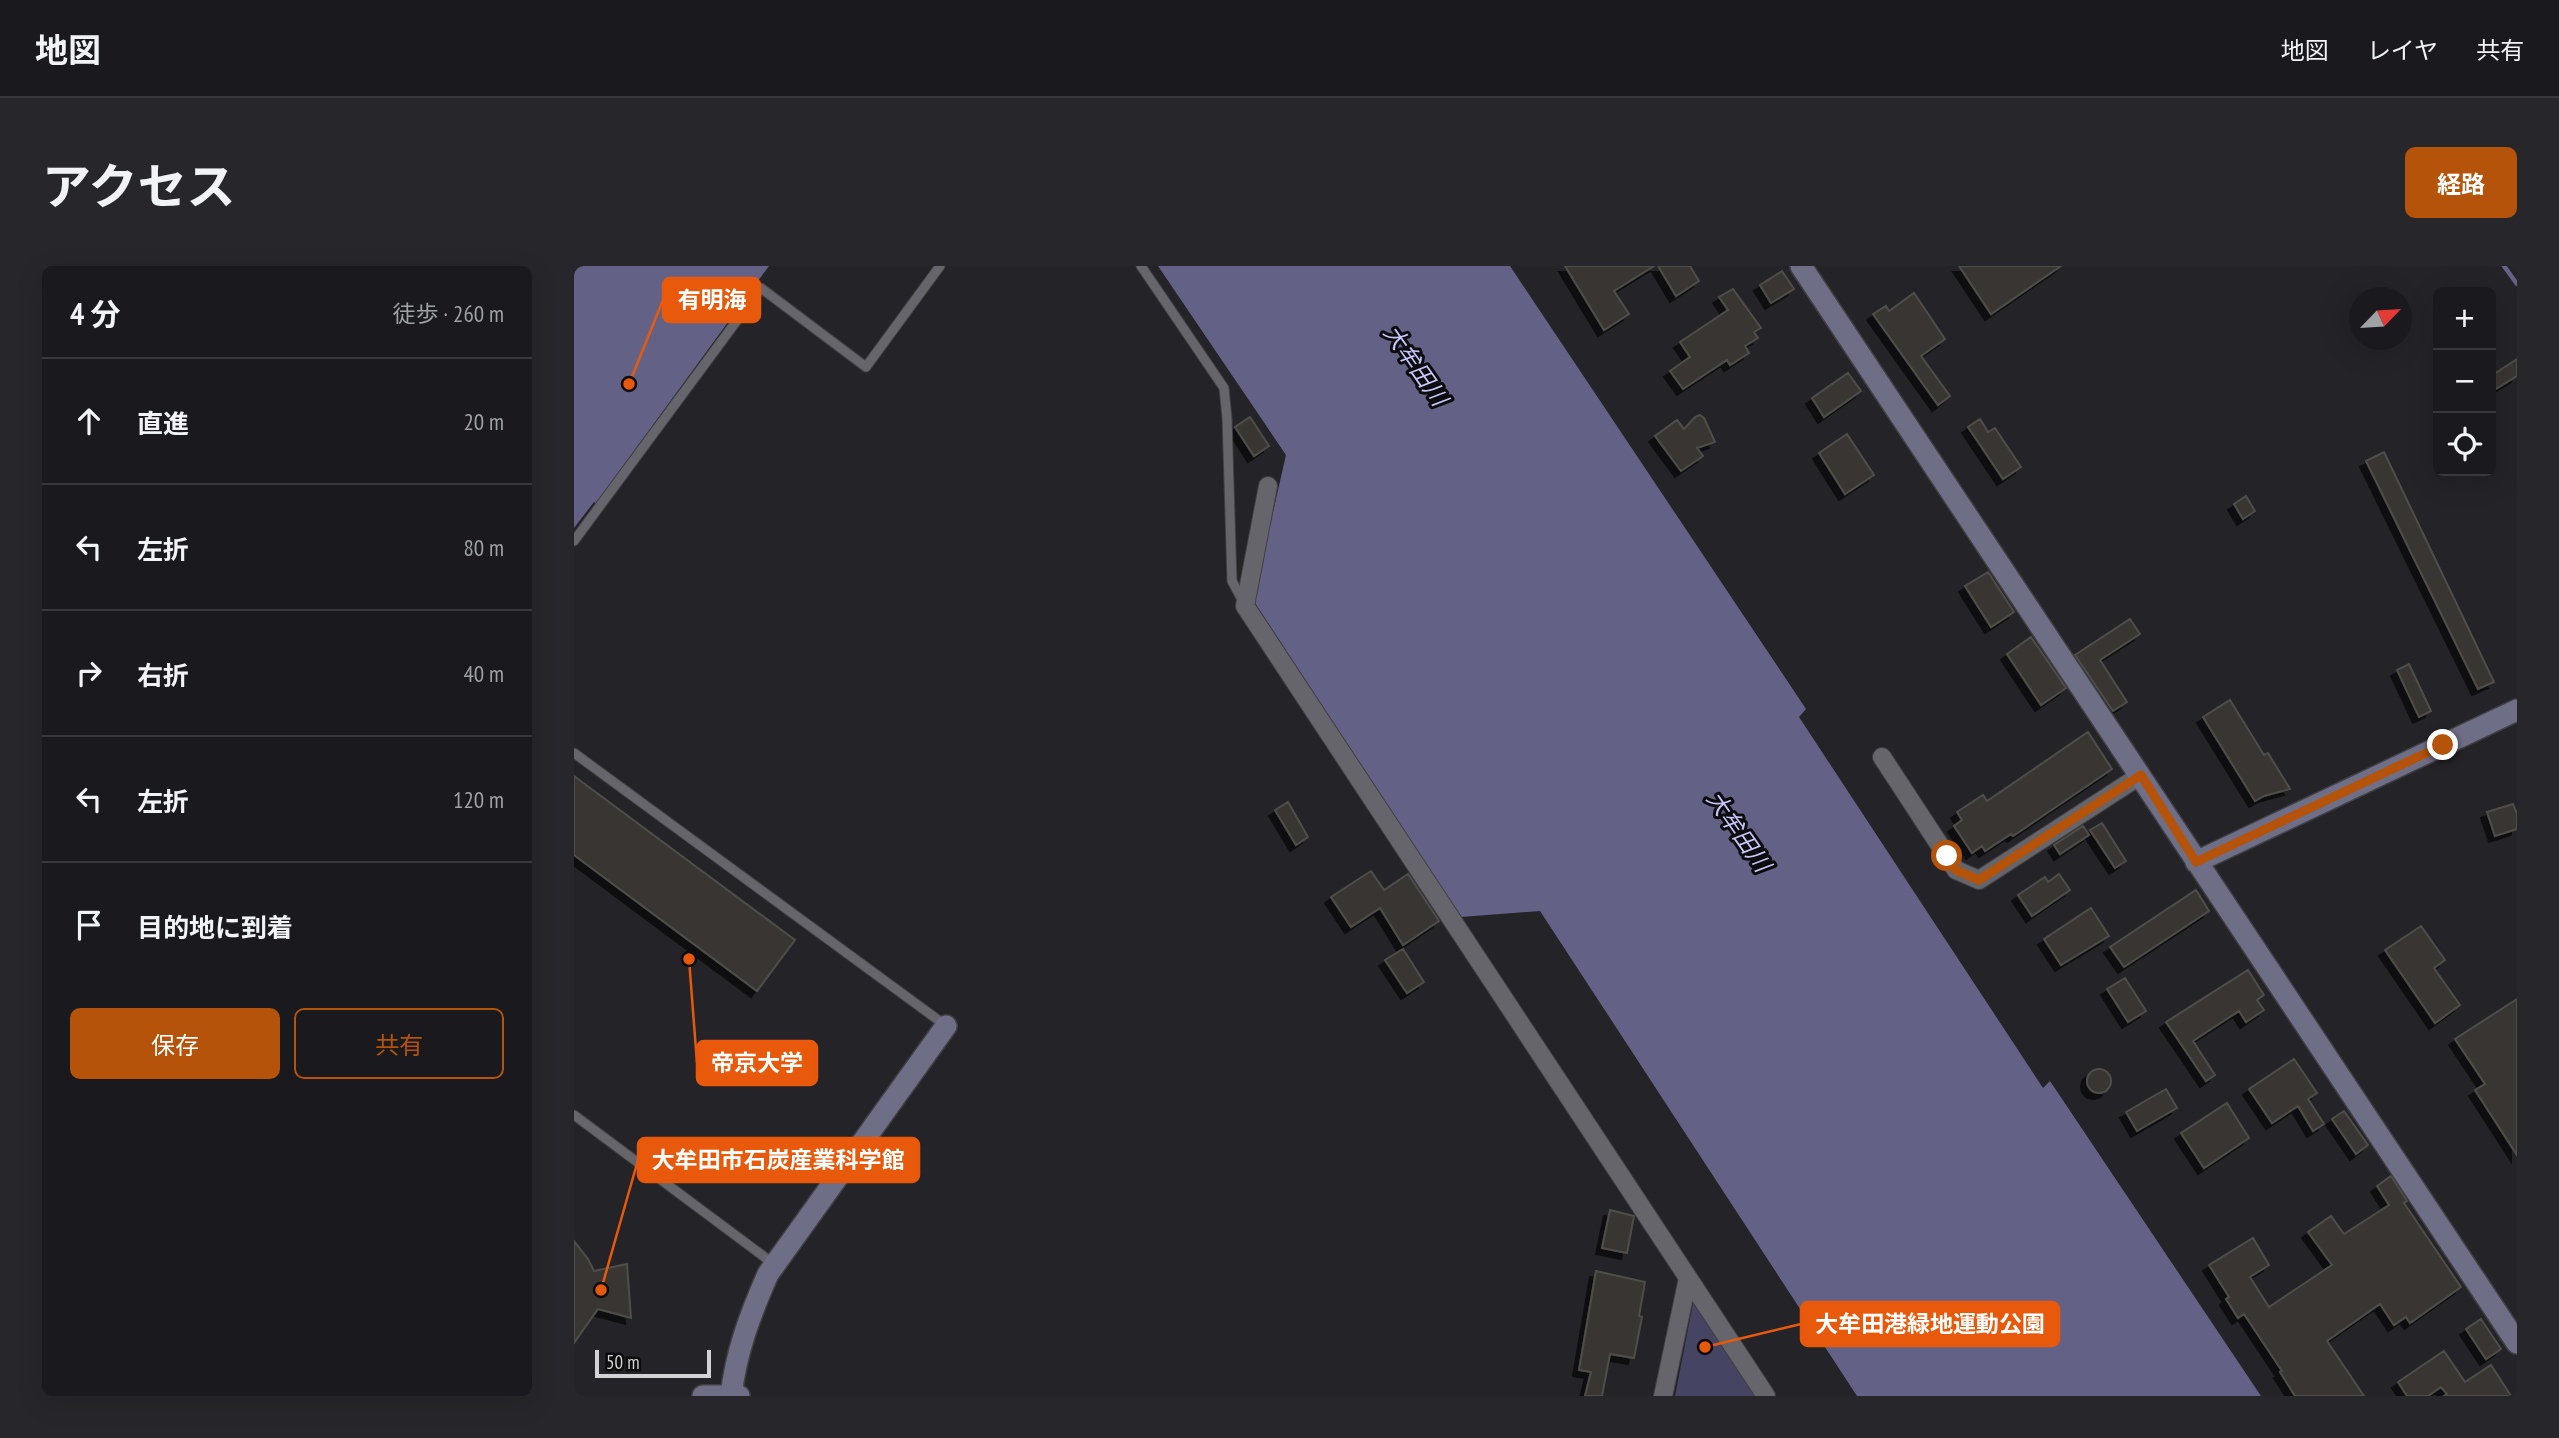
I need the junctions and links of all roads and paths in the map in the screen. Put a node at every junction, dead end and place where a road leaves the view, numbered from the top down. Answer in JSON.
{"nodes":[{"id":1,"x":940,"y":266,"type":"edge"},
{"id":2,"x":1141,"y":266,"type":"edge"},
{"id":3,"x":1801,"y":266,"type":"edge"},
{"id":4,"x":1268,"y":486,"type":"dead end"},
{"id":5,"x":574,"y":541,"type":"edge"},
{"id":6,"x":1245,"y":606,"type":"junction"},
{"id":7,"x":2517,"y":710,"type":"edge"},
{"id":8,"x":574,"y":753,"type":"edge"},
{"id":9,"x":1882,"y":757,"type":"dead end"},
{"id":10,"x":2141,"y":775,"type":"junction"},
{"id":11,"x":2196,"y":862,"type":"junction"},
{"id":12,"x":946,"y":1026,"type":"joint"},
{"id":13,"x":574,"y":1115,"type":"edge"},
{"id":14,"x":776,"y":1265,"type":"junction"},
{"id":15,"x":1688,"y":1278,"type":"junction"},
{"id":16,"x":2517,"y":1343,"type":"edge"},
{"id":17,"x":703,"y":1396,"type":"edge"},
{"id":18,"x":734,"y":1396,"type":"edge"},
{"id":19,"x":1663,"y":1396,"type":"edge"},
{"id":20,"x":1766,"y":1396,"type":"edge"}],
"edges":[{"from":1,"to":5,"type":"lane"},
{"from":2,"to":6,"type":"lane"},
{"from":3,"to":10,"type":"street"},
{"from":4,"to":6,"type":"street"},
{"from":6,"to":15,"type":"street"},
{"from":7,"to":11,"type":"street"},
{"from":8,"to":12,"type":"lane"},
{"from":9,"to":10,"type":"street"},
{"from":10,"to":11,"type":"street"},
{"from":11,"to":16,"type":"street"},
{"from":12,"to":14,"type":"street"},
{"from":13,"to":14,"type":"lane"},
{"from":14,"to":18,"type":"street"},
{"from":15,"to":19,"type":"street"},
{"from":15,"to":20,"type":"street"},
{"from":17,"to":18,"type":"street"}]}
